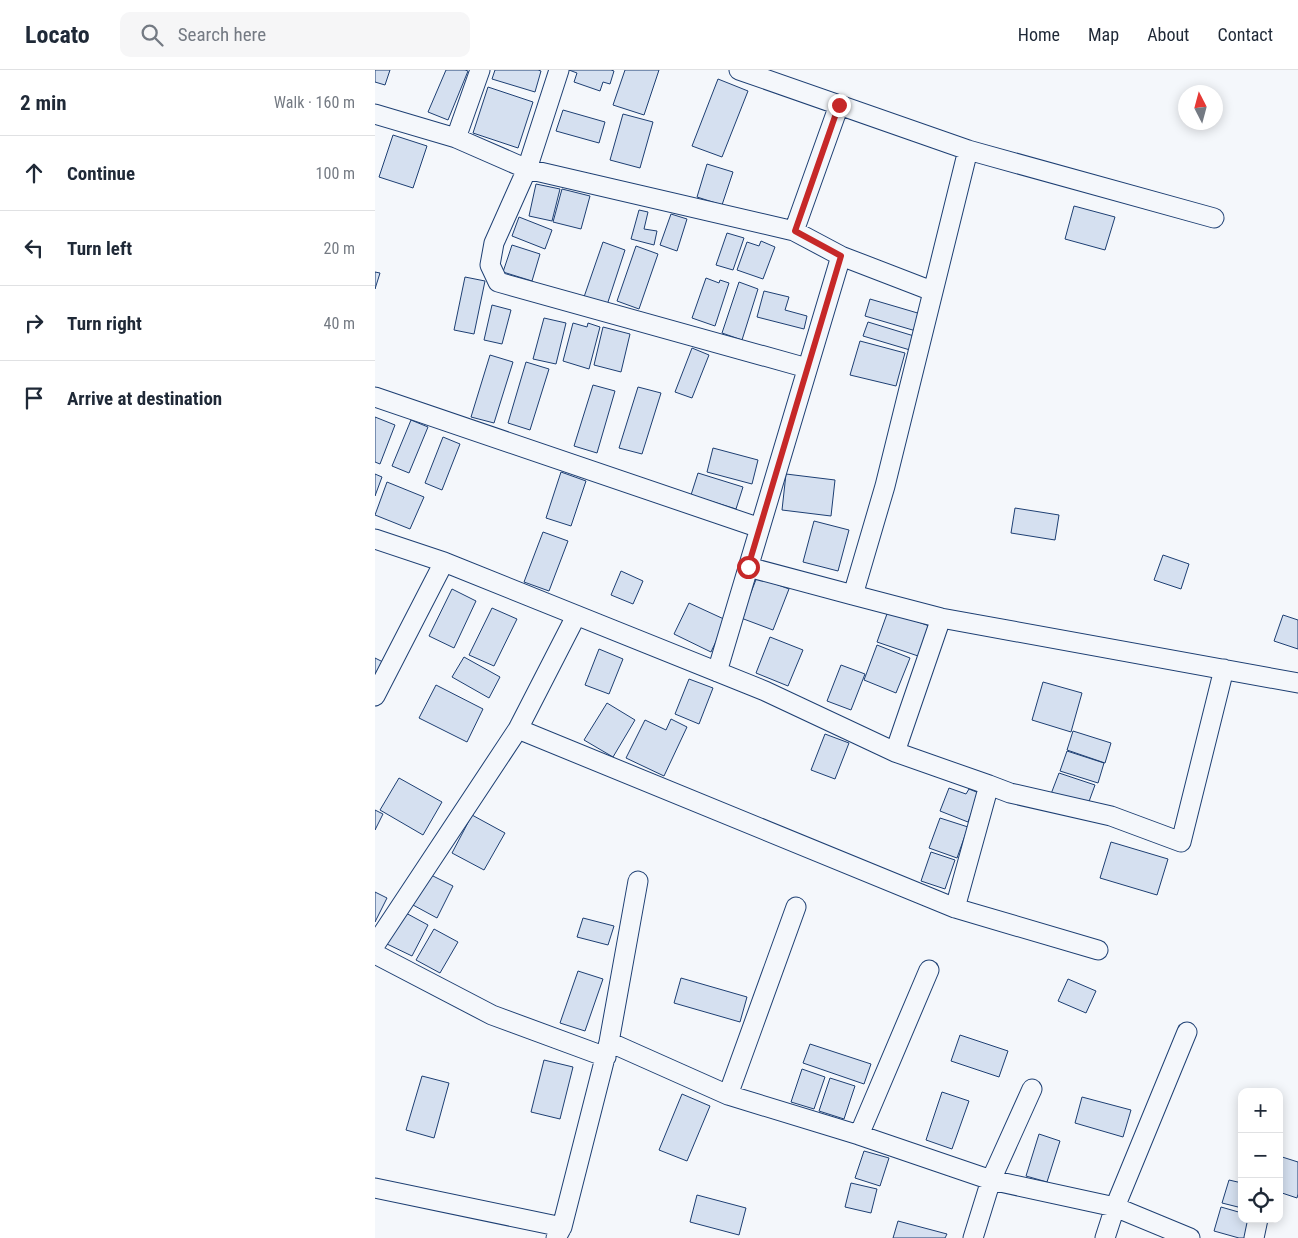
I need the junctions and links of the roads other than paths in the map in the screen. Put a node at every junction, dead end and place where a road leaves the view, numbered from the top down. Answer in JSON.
{"nodes":[{"id":1,"x":480,"y":70,"type":"edge"},
{"id":2,"x":559,"y":70,"type":"edge"},
{"id":3,"x":739,"y":70,"type":"edge"},
{"id":4,"x":839,"y":105,"type":"junction"},
{"id":5,"x":375,"y":114,"type":"edge"},
{"id":6,"x":456,"y":138,"type":"junction"},
{"id":7,"x":968,"y":150,"type":"junction"},
{"id":8,"x":527,"y":169,"type":"junction"},
{"id":9,"x":1214,"y":218,"type":"dead end"},
{"id":10,"x":795,"y":231,"type":"junction"},
{"id":11,"x":841,"y":256,"type":"junction"},
{"id":12,"x":932,"y":291,"type":"junction"},
{"id":13,"x":807,"y":368,"type":"junction"},
{"id":14,"x":375,"y":397,"type":"edge"},
{"id":15,"x":761,"y":528,"type":"junction"},
{"id":16,"x":375,"y":539,"type":"edge"},
{"id":17,"x":444,"y":562,"type":"junction"},
{"id":18,"x":748,"y":567,"type":"junction"},
{"id":19,"x":853,"y":594,"type":"junction"},
{"id":20,"x":576,"y":616,"type":"junction"},
{"id":21,"x":941,"y":618,"type":"junction"},
{"id":22,"x":1224,"y":669,"type":"junction"},
{"id":23,"x":717,"y":672,"type":"junction"},
{"id":24,"x":1298,"y":683,"type":"edge"},
{"id":25,"x":375,"y":696,"type":"edge"},
{"id":26,"x":519,"y":729,"type":"junction"},
{"id":27,"x":895,"y":752,"type":"junction"},
{"id":28,"x":989,"y":785,"type":"junction"},
{"id":29,"x":638,"y":881,"type":"dead end"},
{"id":30,"x":796,"y":907,"type":"dead end"},
{"id":31,"x":955,"y":908,"type":"junction"},
{"id":32,"x":375,"y":945,"type":"edge"},
{"id":33,"x":1098,"y":950,"type":"dead end"},
{"id":34,"x":375,"y":954,"type":"edge"},
{"id":35,"x":929,"y":970,"type":"dead end"},
{"id":36,"x":1187,"y":1032,"type":"dead end"},
{"id":37,"x":608,"y":1050,"type":"junction"},
{"id":38,"x":1032,"y":1089,"type":"dead end"},
{"id":39,"x":728,"y":1095,"type":"junction"},
{"id":40,"x":859,"y":1135,"type":"junction"},
{"id":41,"x":991,"y":1180,"type":"junction"},
{"id":42,"x":375,"y":1188,"type":"edge"},
{"id":43,"x":1115,"y":1207,"type":"junction"},
{"id":44,"x":1257,"y":1223,"type":"edge"},
{"id":45,"x":559,"y":1232,"type":"edge"},
{"id":46,"x":973,"y":1238,"type":"edge"},
{"id":47,"x":1105,"y":1238,"type":"edge"},
{"id":48,"x":1191,"y":1238,"type":"edge"},
{"id":49,"x":1254,"y":1238,"type":"edge"}],
"edges":[{"from":1,"to":6,"type":"street"},
{"from":2,"to":8,"type":"street"},
{"from":3,"to":4,"type":"street"},
{"from":4,"to":7,"type":"street"},
{"from":4,"to":10,"type":"street"},
{"from":5,"to":6,"type":"street"},
{"from":6,"to":8,"type":"street"},
{"from":7,"to":9,"type":"street"},
{"from":7,"to":12,"type":"street"},
{"from":8,"to":10,"type":"street"},
{"from":8,"to":13,"type":"street"},
{"from":10,"to":11,"type":"street"},
{"from":11,"to":12,"type":"street"},
{"from":11,"to":13,"type":"street"},
{"from":12,"to":19,"type":"street"},
{"from":13,"to":15,"type":"street"},
{"from":14,"to":15,"type":"street"},
{"from":15,"to":18,"type":"street"},
{"from":16,"to":17,"type":"street"},
{"from":17,"to":20,"type":"street"},
{"from":17,"to":25,"type":"street"},
{"from":18,"to":19,"type":"street"},
{"from":18,"to":23,"type":"street"},
{"from":19,"to":21,"type":"street"},
{"from":20,"to":23,"type":"street"},
{"from":20,"to":26,"type":"street"},
{"from":21,"to":22,"type":"street"},
{"from":21,"to":27,"type":"street"},
{"from":22,"to":24,"type":"street"},
{"from":22,"to":28,"type":"street"},
{"from":23,"to":27,"type":"street"},
{"from":26,"to":31,"type":"street"},
{"from":26,"to":32,"type":"street"},
{"from":27,"to":28,"type":"street"},
{"from":28,"to":31,"type":"street"},
{"from":29,"to":37,"type":"street"},
{"from":30,"to":39,"type":"street"},
{"from":31,"to":33,"type":"street"},
{"from":34,"to":37,"type":"street"},
{"from":35,"to":40,"type":"street"},
{"from":36,"to":43,"type":"street"},
{"from":37,"to":39,"type":"street"},
{"from":37,"to":45,"type":"street"},
{"from":38,"to":41,"type":"street"},
{"from":39,"to":40,"type":"street"},
{"from":40,"to":41,"type":"street"},
{"from":41,"to":43,"type":"street"},
{"from":41,"to":46,"type":"street"},
{"from":42,"to":45,"type":"street"},
{"from":43,"to":47,"type":"street"},
{"from":43,"to":48,"type":"street"},
{"from":44,"to":49,"type":"street"}]}
